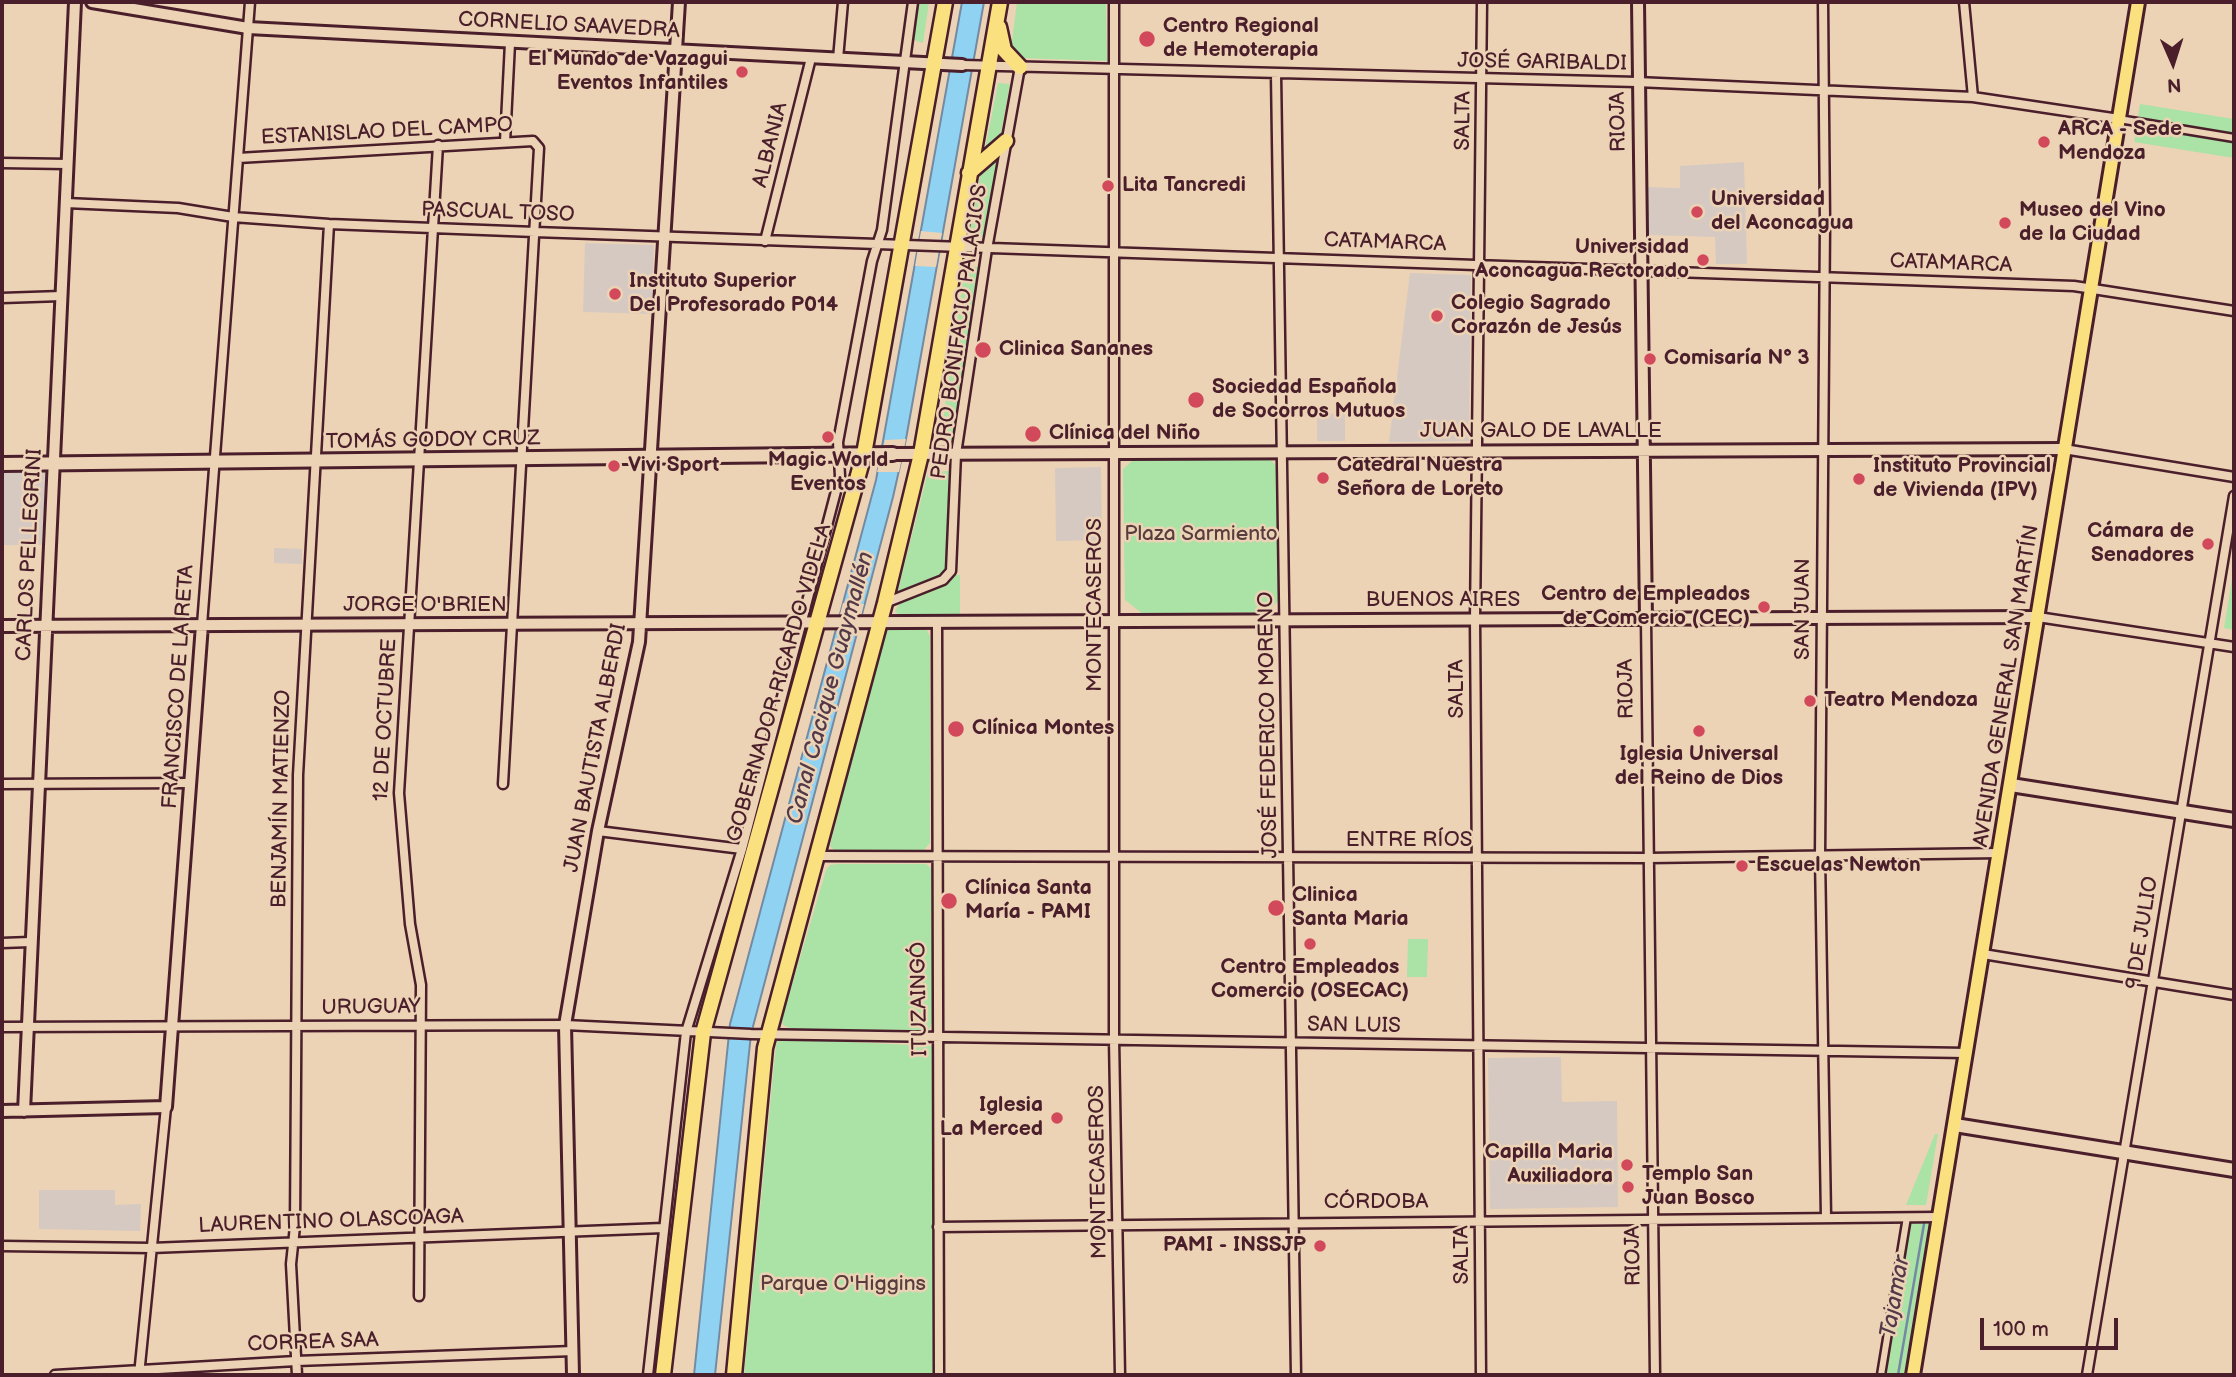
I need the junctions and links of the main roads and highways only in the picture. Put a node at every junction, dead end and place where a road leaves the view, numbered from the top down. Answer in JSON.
{"nodes":[{"id":1,"x":945,"y":2,"type":"edge"},
{"id":2,"x":2138,"y":2,"type":"edge"},
{"id":3,"x":999,"y":9,"type":"edge"},
{"id":4,"x":1020,"y":68,"type":"road end"},
{"id":5,"x":1006,"y":142,"type":"road end"},
{"id":6,"x":970,"y":173,"type":"junction"},
{"id":7,"x":864,"y":454,"type":"junction"},
{"id":8,"x":892,"y":454,"type":"road end"},
{"id":9,"x":2,"y":464,"type":"edge"},
{"id":10,"x":2011,"y":785,"type":"junction"},
{"id":11,"x":2234,"y":820,"type":"edge"},
{"id":12,"x":1955,"y":1125,"type":"junction"},
{"id":13,"x":2234,"y":1170,"type":"edge"},
{"id":14,"x":663,"y":1375,"type":"edge"},
{"id":15,"x":734,"y":1375,"type":"edge"},
{"id":16,"x":1913,"y":1375,"type":"edge"}],
"edges":[{"from":1,"to":7,"type":"highway","name":"GOBERNADOR RICARDO VIDELA"},
{"from":2,"to":10,"type":"main road","name":"AVENIDA GENERAL SAN MARTÍN"},
{"from":3,"to":4,"type":"highway"},
{"from":3,"to":6,"type":"highway"},
{"from":5,"to":6,"type":"highway"},
{"from":6,"to":15,"type":"highway"},
{"from":7,"to":8,"type":"main road","name":"TOMÁS GODOY CRUZ"},
{"from":7,"to":9,"type":"main road","name":"TOMÁS GODOY CRUZ"},
{"from":7,"to":14,"type":"highway","name":"GOBERNADOR RICARDO VIDELA"},
{"from":10,"to":11,"type":"main road"},
{"from":10,"to":12,"type":"main road","name":"AVENIDA GENERAL SAN MARTÍN"},
{"from":12,"to":13,"type":"main road"},
{"from":12,"to":16,"type":"main road","name":"AVENIDA GENERAL SAN MARTÍN"}]}
